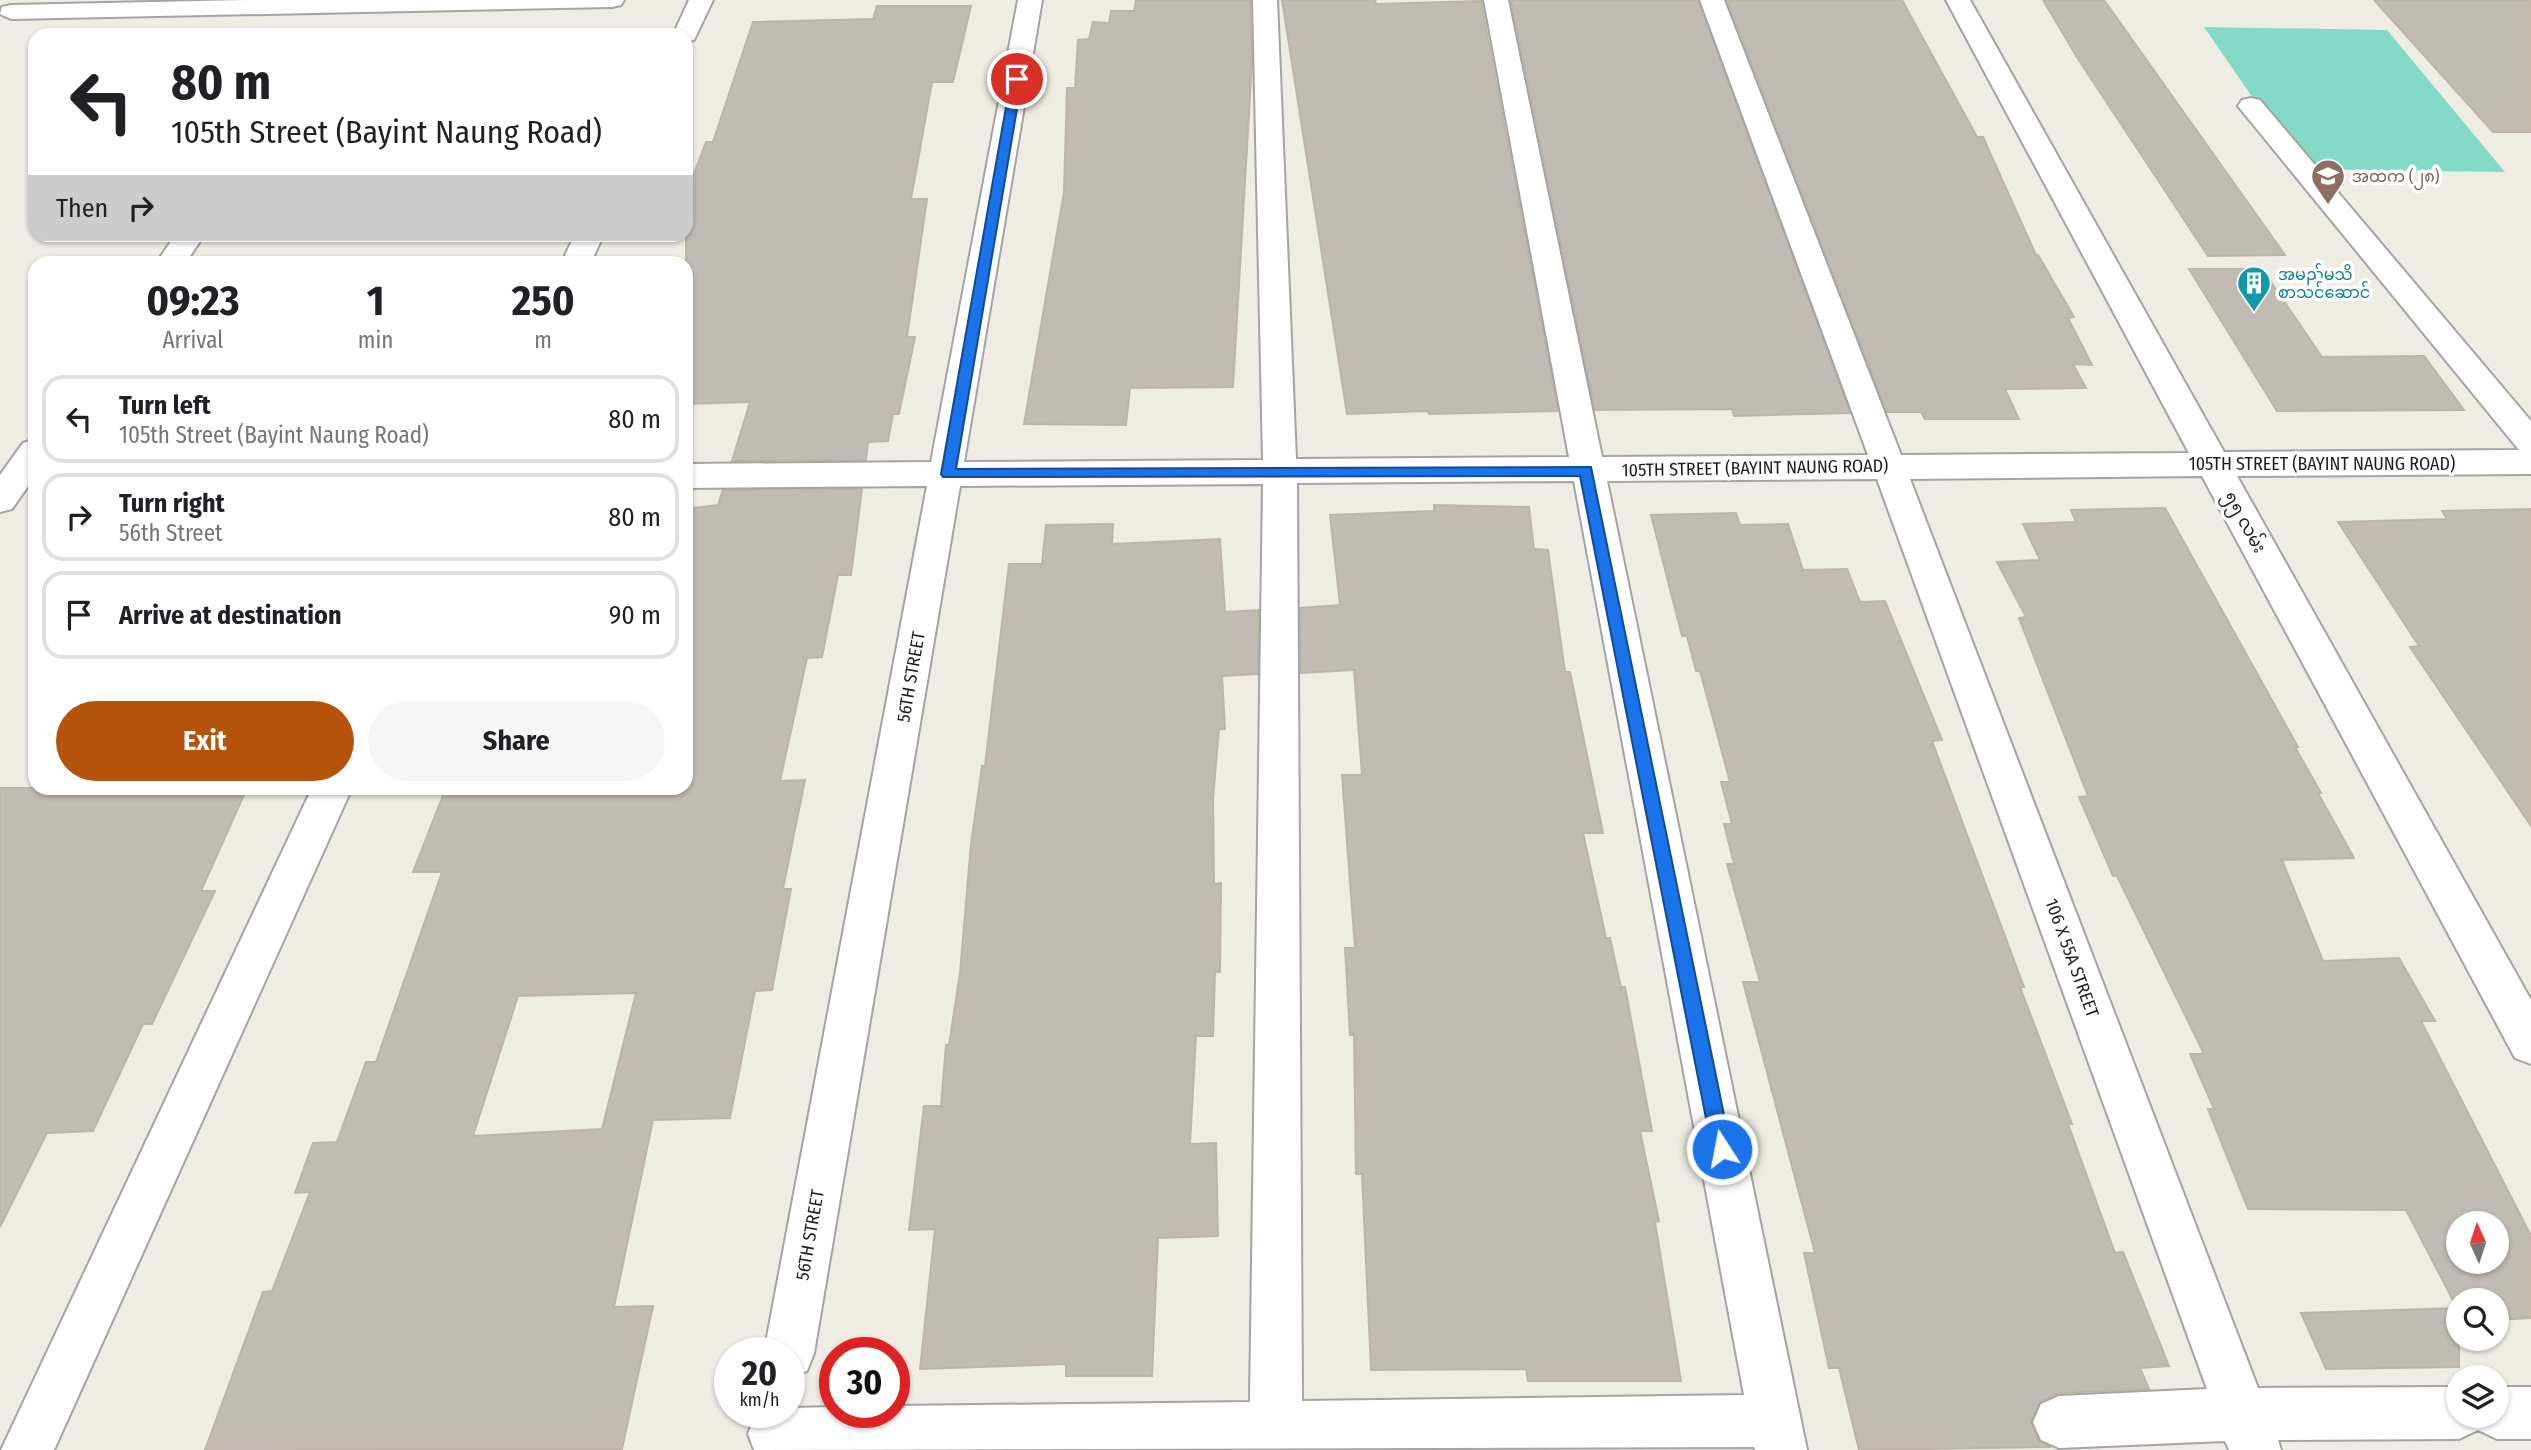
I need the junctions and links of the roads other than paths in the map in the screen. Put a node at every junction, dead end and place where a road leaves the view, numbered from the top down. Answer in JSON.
{"nodes":[{"id":1,"x":612,"y":0,"type":"edge"},
{"id":2,"x":701,"y":0,"type":"edge"},
{"id":3,"x":1030,"y":0,"type":"edge"},
{"id":4,"x":1265,"y":0,"type":"edge"},
{"id":5,"x":1496,"y":0,"type":"edge"},
{"id":6,"x":1712,"y":0,"type":"edge"},
{"id":7,"x":1958,"y":0,"type":"edge"},
{"id":8,"x":352,"y":10,"type":"edge"},
{"id":9,"x":11,"y":12,"type":"edge"},
{"id":10,"x":688,"y":28,"type":"edge"},
{"id":11,"x":2250,"y":106,"type":"dead end"},
{"id":12,"x":2531,"y":443,"type":"edge"},
{"id":13,"x":28,"y":461,"type":"edge"},
{"id":14,"x":2531,"y":462,"type":"edge"},
{"id":15,"x":2213,"y":464,"type":"junction"},
{"id":16,"x":1889,"y":467,"type":"junction"},
{"id":17,"x":1280,"y":471,"type":"junction"},
{"id":18,"x":1586,"y":471,"type":"junction"},
{"id":19,"x":948,"y":474,"type":"junction"},
{"id":20,"x":693,"y":476,"type":"edge"},
{"id":21,"x":12,"y":485,"type":"edge"},
{"id":22,"x":329,"y":795,"type":"edge"},
{"id":23,"x":2531,"y":1043,"type":"edge"},
{"id":24,"x":792,"y":1337,"type":"edge"},
{"id":25,"x":2509,"y":1413,"type":"edge"},
{"id":26,"x":2531,"y":1413,"type":"edge"},
{"id":27,"x":2446,"y":1414,"type":"edge"},
{"id":28,"x":2059,"y":1422,"type":"dead end"},
{"id":29,"x":775,"y":1432,"type":"edge"},
{"id":30,"x":2249,"y":1432,"type":"edge"},
{"id":31,"x":1779,"y":1435,"type":"edge"},
{"id":32,"x":1276,"y":1438,"type":"edge"},
{"id":33,"x":27,"y":1450,"type":"edge"}],
"edges":[{"from":1,"to":8,"type":"street"},
{"from":2,"to":10,"type":"street"},
{"from":3,"to":19,"type":"street","name":"56TH STREET"},
{"from":4,"to":17,"type":"street"},
{"from":5,"to":18,"type":"street"},
{"from":6,"to":16,"type":"street","name":"106 X 55A STREET"},
{"from":7,"to":15,"type":"street","name":"၅၅ လမ်း"},
{"from":8,"to":9,"type":"street"},
{"from":11,"to":12,"type":"street"},
{"from":13,"to":21,"type":"street"},
{"from":14,"to":15,"type":"street","name":"105TH STREET (BAYINT NAUNG ROAD)"},
{"from":15,"to":16,"type":"street","name":"105TH STREET (BAYINT NAUNG ROAD)"},
{"from":15,"to":23,"type":"street","name":"၅၅ လမ်း"},
{"from":16,"to":18,"type":"street","name":"105TH STREET (BAYINT NAUNG ROAD)"},
{"from":16,"to":30,"type":"street","name":"106 X 55A STREET"},
{"from":17,"to":18,"type":"street","name":"105TH STREET (BAYINT NAUNG ROAD)"},
{"from":17,"to":19,"type":"street","name":"105TH STREET (BAYINT NAUNG ROAD)"},
{"from":17,"to":32,"type":"street"},
{"from":18,"to":31,"type":"street"},
{"from":19,"to":20,"type":"street","name":"105TH STREET (BAYINT NAUNG ROAD)"},
{"from":19,"to":24,"type":"street","name":"56TH STREET"},
{"from":22,"to":33,"type":"street"},
{"from":25,"to":26,"type":"street"},
{"from":27,"to":30,"type":"street"},
{"from":28,"to":30,"type":"street"},
{"from":29,"to":32,"type":"street"},
{"from":31,"to":32,"type":"street"}]}
